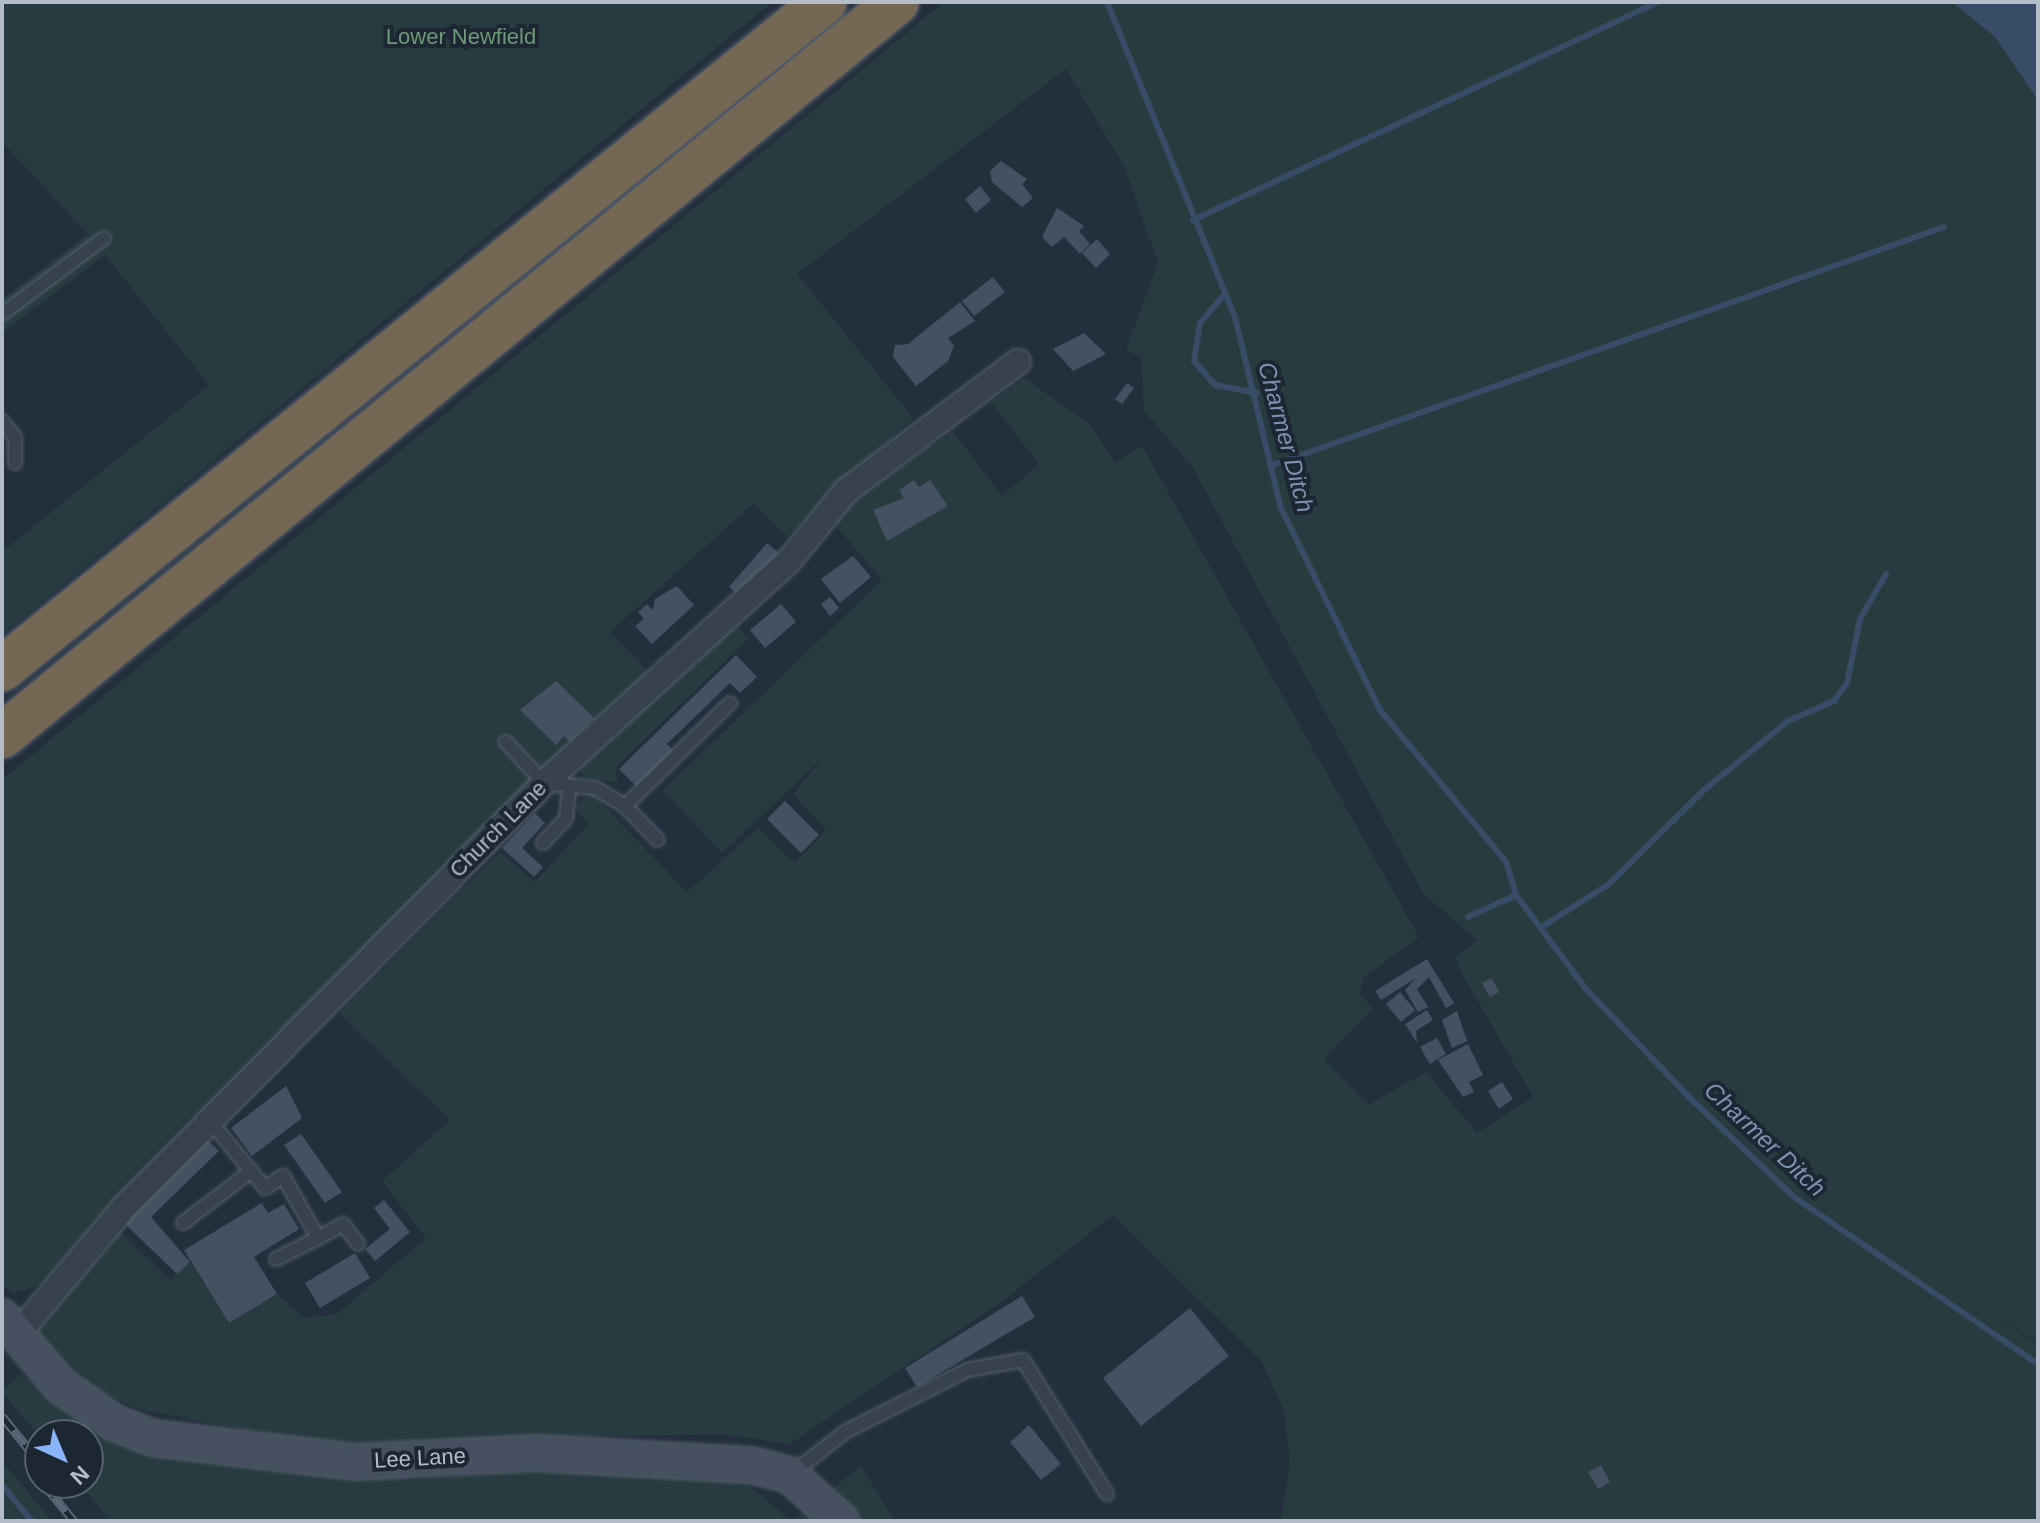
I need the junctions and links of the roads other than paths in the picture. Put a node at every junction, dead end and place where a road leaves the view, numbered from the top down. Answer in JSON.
{"nodes":[{"id":1,"x":824,"y":2,"type":"edge"},
{"id":2,"x":897,"y":2,"type":"edge"},
{"id":3,"x":104,"y":238,"type":"dead end"},
{"id":4,"x":2,"y":314,"type":"edge"},
{"id":5,"x":1018,"y":362,"type":"dead end"},
{"id":6,"x":2,"y":421,"type":"edge"},
{"id":7,"x":15,"y":463,"type":"dead end"},
{"id":8,"x":2,"y":669,"type":"edge"},
{"id":9,"x":730,"y":703,"type":"dead end"},
{"id":10,"x":2,"y":736,"type":"edge"},
{"id":11,"x":506,"y":742,"type":"dead end"},
{"id":12,"x":544,"y":783,"type":"junction"},
{"id":13,"x":569,"y":788,"type":"junction"},
{"id":14,"x":625,"y":806,"type":"junction"},
{"id":15,"x":658,"y":840,"type":"dead end"},
{"id":16,"x":543,"y":843,"type":"dead end"},
{"id":17,"x":210,"y":1121,"type":"junction"},
{"id":18,"x":251,"y":1171,"type":"junction"},
{"id":19,"x":183,"y":1223,"type":"dead end"},
{"id":20,"x":318,"y":1238,"type":"junction"},
{"id":21,"x":358,"y":1244,"type":"dead end"},
{"id":22,"x":276,"y":1259,"type":"dead end"},
{"id":23,"x":5,"y":1342,"type":"edge"},
{"id":24,"x":790,"y":1475,"type":"junction"},
{"id":25,"x":1107,"y":1494,"type":"dead end"},
{"id":26,"x":841,"y":1521,"type":"edge"}],
"edges":[{"from":1,"to":8,"type":"highway"},
{"from":2,"to":10,"type":"highway"},
{"from":3,"to":4,"type":"lane"},
{"from":5,"to":12,"type":"street","name":"Church Lane"},
{"from":6,"to":7,"type":"lane"},
{"from":9,"to":14,"type":"lane"},
{"from":11,"to":12,"type":"lane"},
{"from":12,"to":13,"type":"lane"},
{"from":12,"to":17,"type":"street","name":"Church Lane"},
{"from":13,"to":14,"type":"lane"},
{"from":13,"to":16,"type":"lane"},
{"from":14,"to":15,"type":"lane"},
{"from":17,"to":18,"type":"lane"},
{"from":17,"to":23,"type":"street","name":"Church Lane"},
{"from":18,"to":19,"type":"lane"},
{"from":18,"to":20,"type":"lane"},
{"from":20,"to":21,"type":"lane"},
{"from":20,"to":22,"type":"lane"},
{"from":23,"to":24,"type":"street","name":"Lee Lane"},
{"from":24,"to":25,"type":"lane"},
{"from":24,"to":26,"type":"street"}]}
